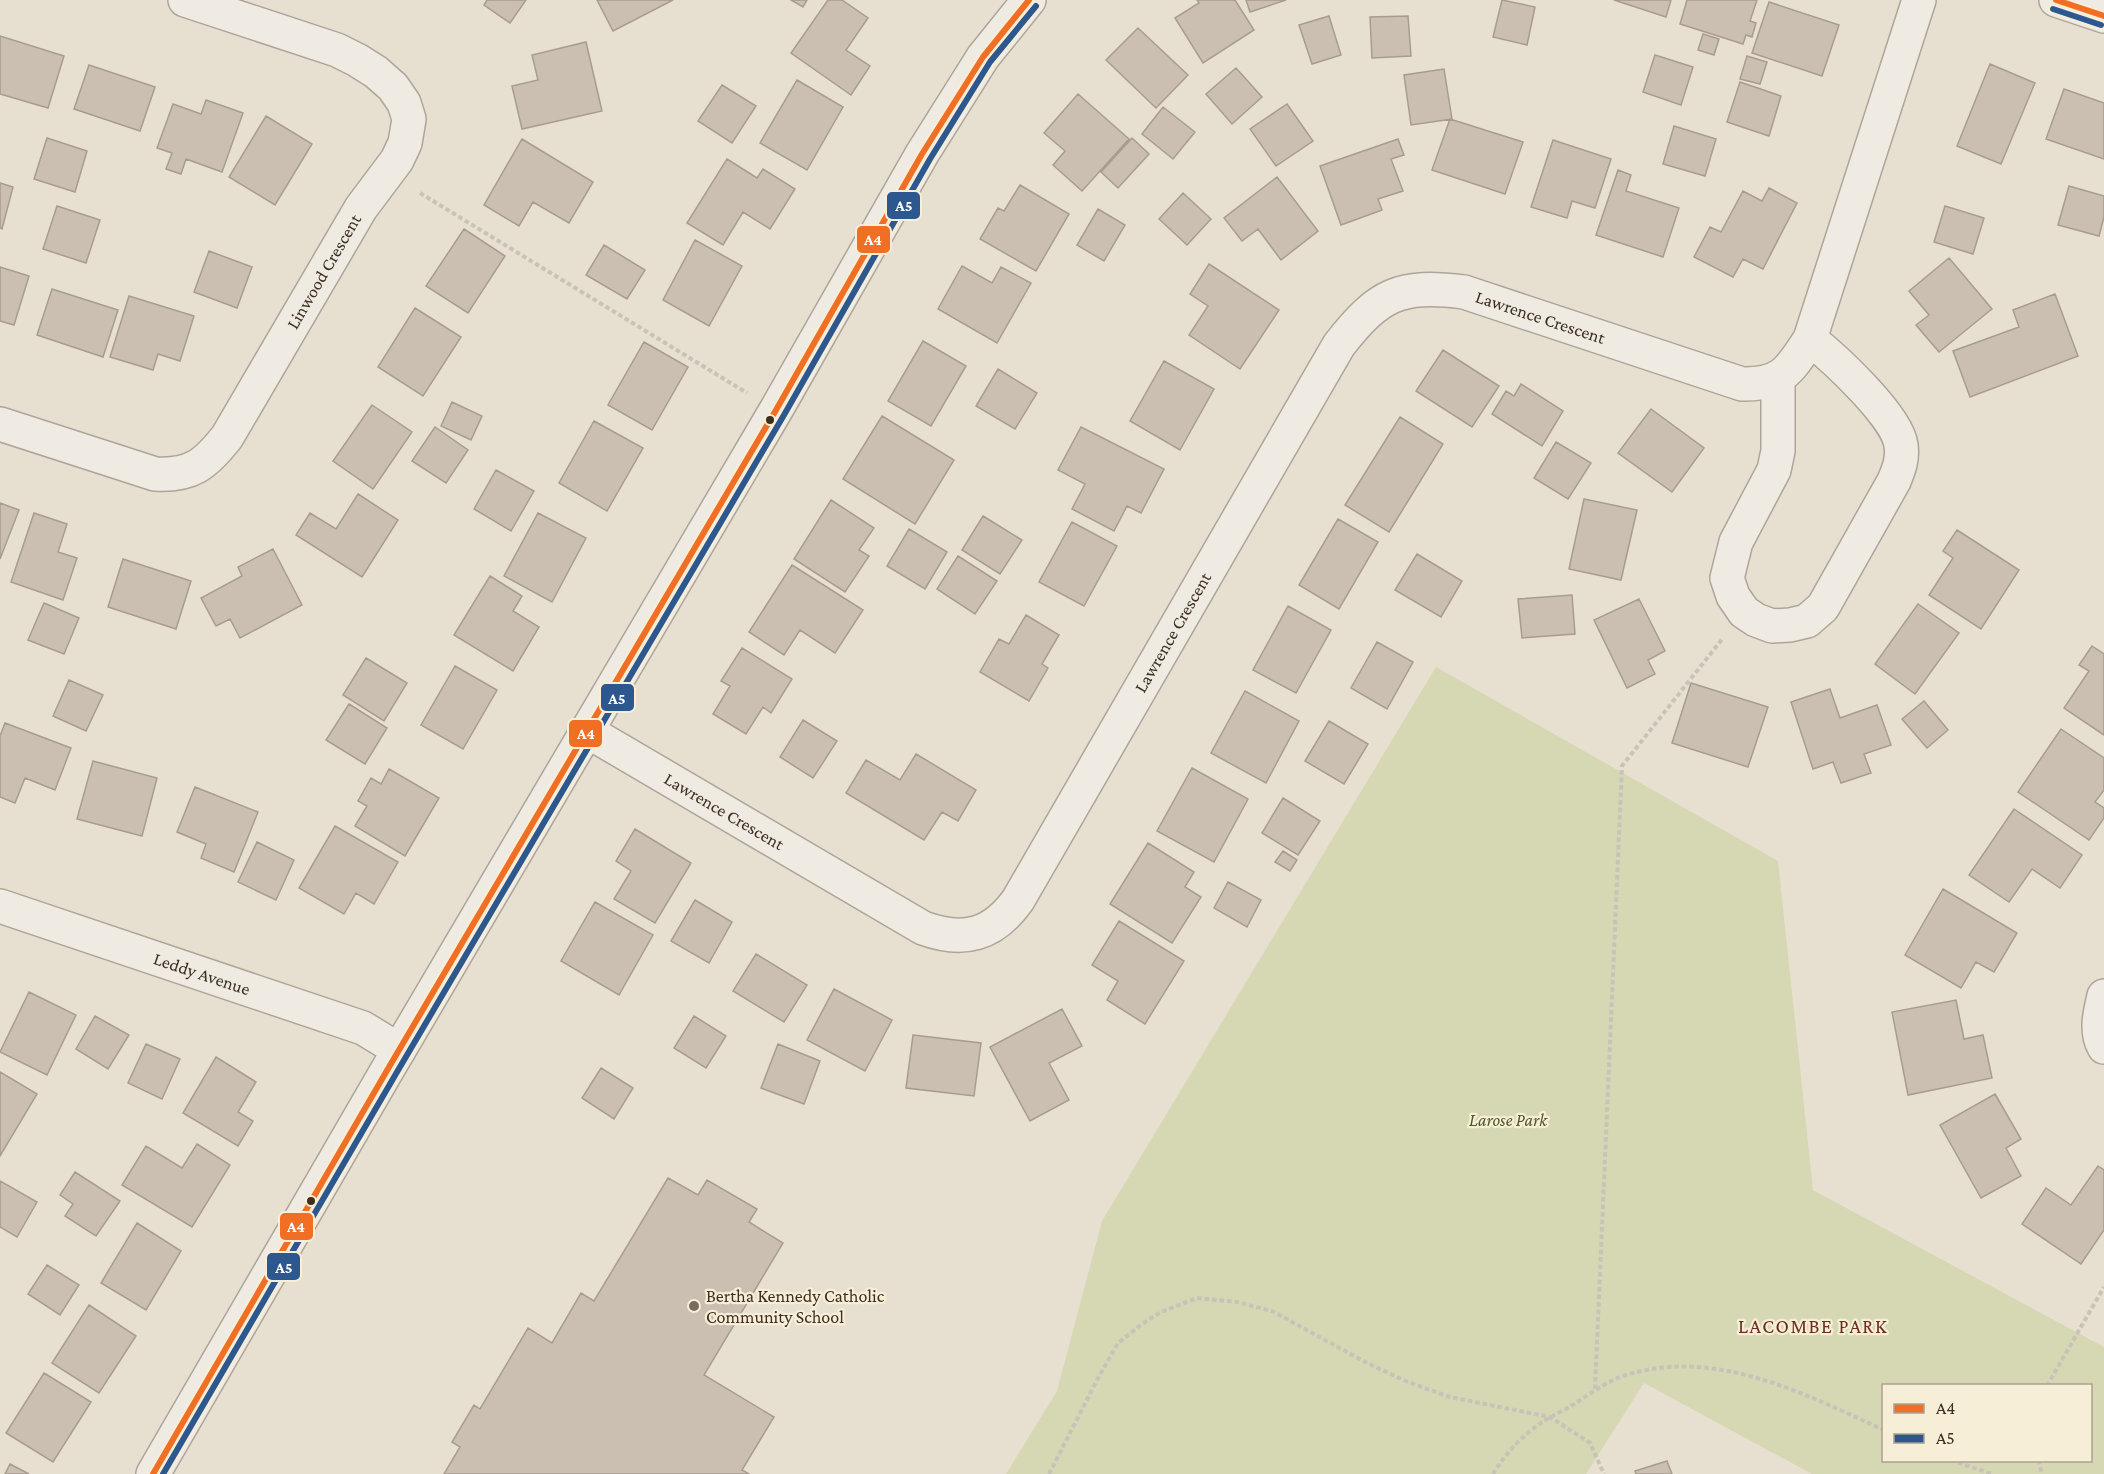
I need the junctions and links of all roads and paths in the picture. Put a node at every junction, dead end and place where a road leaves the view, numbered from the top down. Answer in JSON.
{"nodes":[{"id":1,"x":185,"y":0,"type":"edge"},
{"id":2,"x":1029,"y":0,"type":"edge"},
{"id":3,"x":1919,"y":0,"type":"edge"},
{"id":4,"x":2056,"y":0,"type":"edge"},
{"id":5,"x":2104,"y":16,"type":"edge"},
{"id":6,"x":420,"y":193,"type":"dead end"},
{"id":7,"x":1810,"y":339,"type":"junction"},
{"id":8,"x":1778,"y":378,"type":"junction"},
{"id":9,"x":776,"y":410,"type":"junction"},
{"id":10,"x":0,"y":424,"type":"edge"},
{"id":11,"x":1744,"y":612,"type":"junction"},
{"id":12,"x":587,"y":731,"type":"junction"},
{"id":13,"x":0,"y":906,"type":"edge"},
{"id":14,"x":2104,"y":996,"type":"edge"},
{"id":15,"x":2104,"y":1047,"type":"edge"},
{"id":16,"x":399,"y":1050,"type":"junction"},
{"id":17,"x":2104,"y":1287,"type":"edge"},
{"id":18,"x":2048,"y":1384,"type":"edge"},
{"id":19,"x":1595,"y":1389,"type":"junction"},
{"id":20,"x":1550,"y":1417,"type":"junction"},
{"id":21,"x":1882,"y":1429,"type":"edge"},
{"id":22,"x":1954,"y":1462,"type":"edge"},
{"id":23,"x":153,"y":1474,"type":"edge"},
{"id":24,"x":1049,"y":1474,"type":"edge"},
{"id":25,"x":1493,"y":1474,"type":"edge"},
{"id":26,"x":1604,"y":1474,"type":"edge"},
{"id":27,"x":1992,"y":1474,"type":"edge"}],
"edges":[{"from":1,"to":10,"type":"street","name":"Linwood Crescent"},
{"from":2,"to":9,"type":"street"},
{"from":3,"to":7,"type":"street"},
{"from":4,"to":5,"type":"street"},
{"from":6,"to":9,"type":"path"},
{"from":7,"to":8,"type":"street"},
{"from":7,"to":11,"type":"street"},
{"from":8,"to":11,"type":"street"},
{"from":8,"to":12,"type":"street","name":"Lawrence Crescent"},
{"from":9,"to":12,"type":"street"},
{"from":11,"to":19,"type":"path"},
{"from":12,"to":16,"type":"street"},
{"from":13,"to":16,"type":"street","name":"Leddy Avenue"},
{"from":14,"to":15,"type":"street"},
{"from":16,"to":23,"type":"street"},
{"from":17,"to":18,"type":"path"},
{"from":19,"to":20,"type":"path"},
{"from":19,"to":21,"type":"path"},
{"from":20,"to":24,"type":"path"},
{"from":20,"to":25,"type":"path"},
{"from":20,"to":26,"type":"path"},
{"from":22,"to":27,"type":"path"}]}
